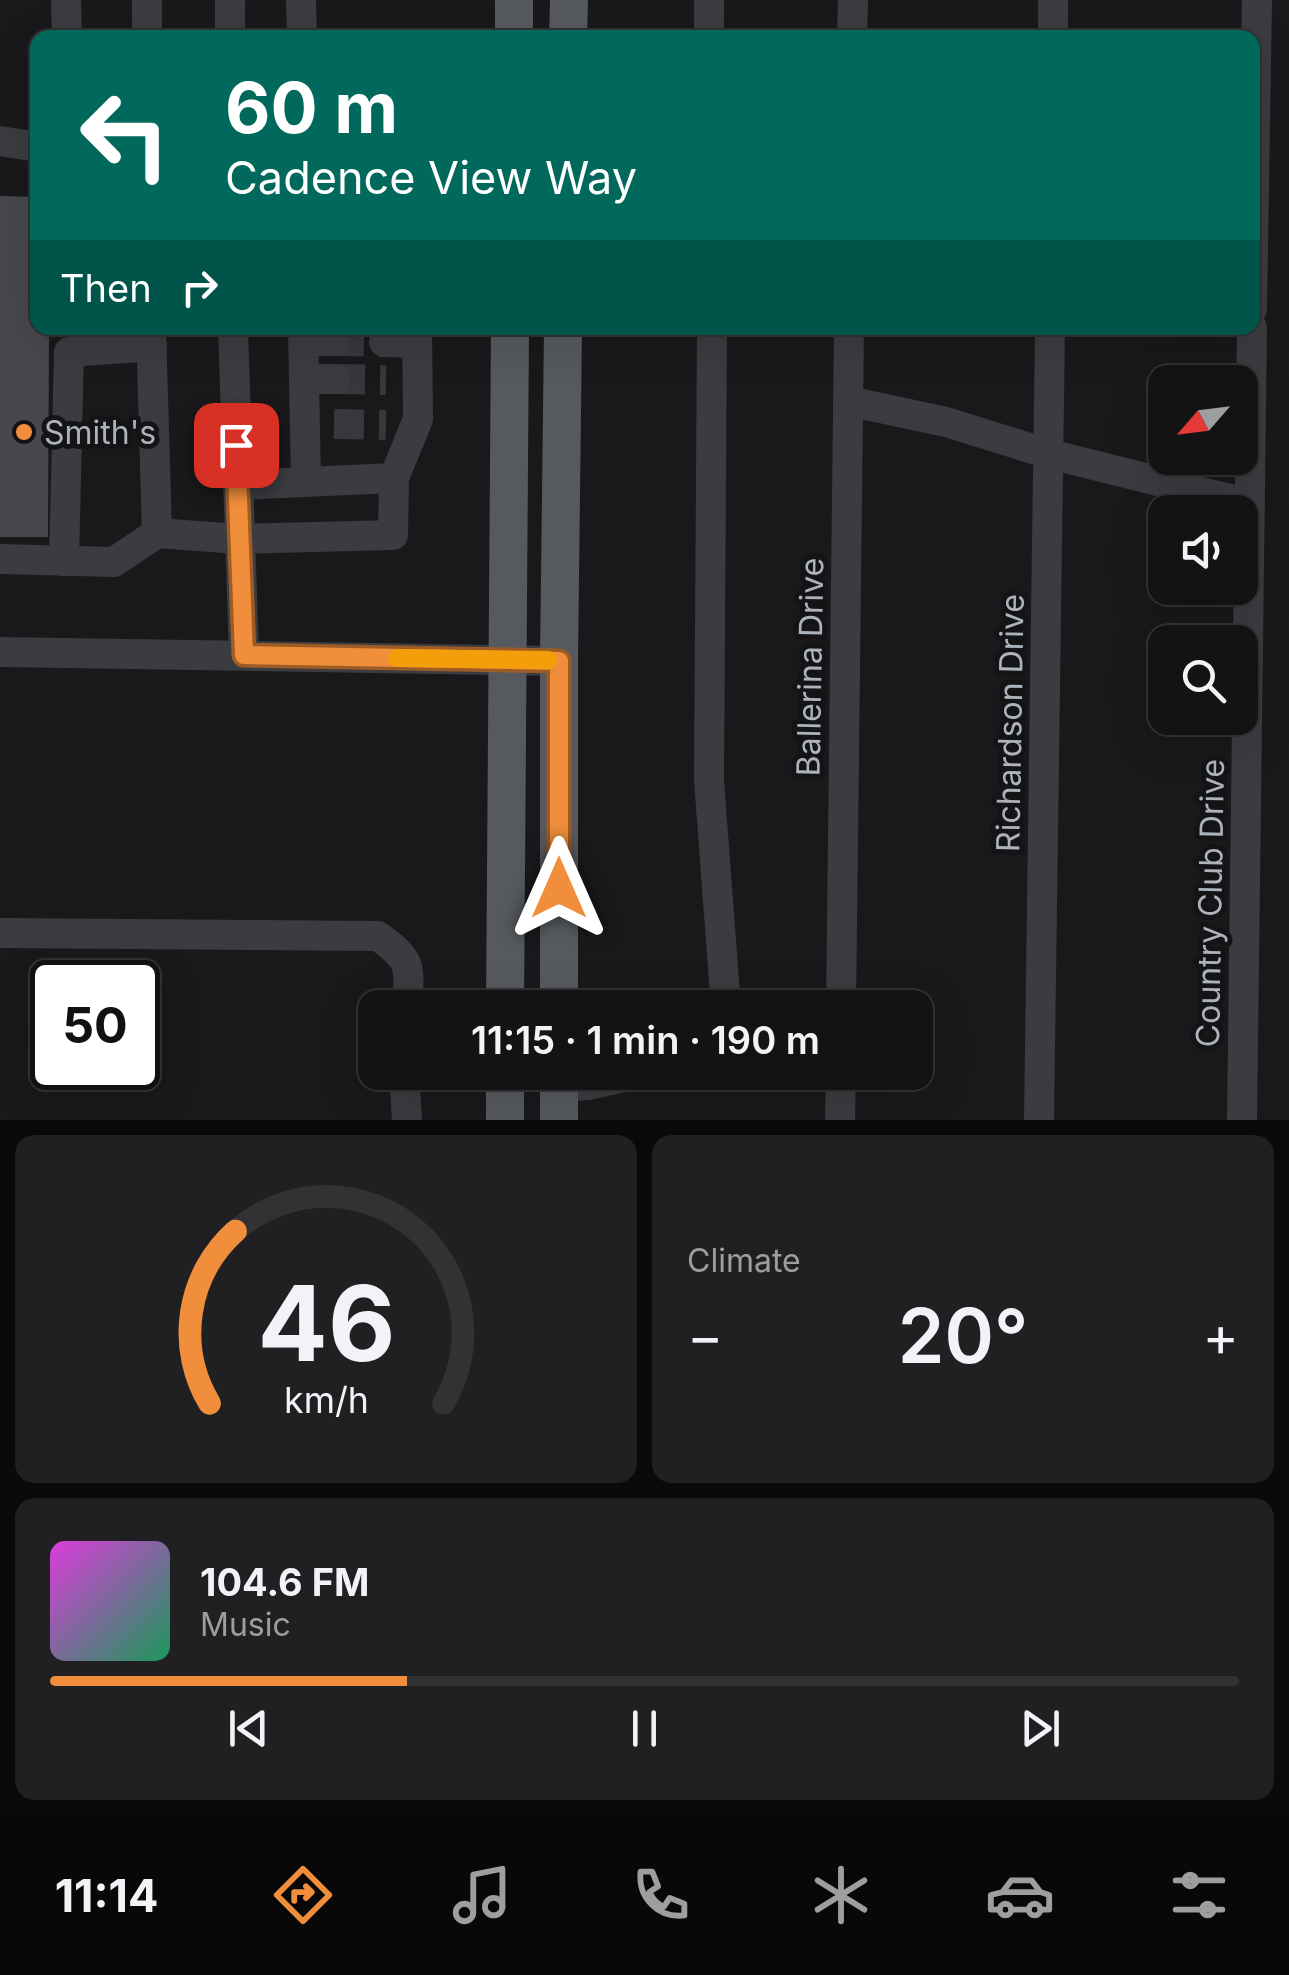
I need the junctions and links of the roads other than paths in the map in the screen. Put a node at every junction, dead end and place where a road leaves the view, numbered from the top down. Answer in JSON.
{"nodes":[{"id":1,"x":66,"y":0,"type":"edge"},
{"id":2,"x":147,"y":0,"type":"edge"},
{"id":3,"x":230,"y":0,"type":"edge"},
{"id":4,"x":301,"y":0,"type":"edge"},
{"id":5,"x":514,"y":0,"type":"edge"},
{"id":6,"x":569,"y":0,"type":"edge"},
{"id":7,"x":709,"y":0,"type":"edge"},
{"id":8,"x":853,"y":0,"type":"edge"},
{"id":9,"x":1053,"y":0,"type":"edge"},
{"id":10,"x":1257,"y":0,"type":"edge"},
{"id":11,"x":67,"y":30,"type":"edge"},
{"id":12,"x":147,"y":30,"type":"edge"},
{"id":13,"x":230,"y":30,"type":"edge"},
{"id":14,"x":302,"y":30,"type":"edge"},
{"id":15,"x":514,"y":30,"type":"edge"},
{"id":16,"x":568,"y":30,"type":"edge"},
{"id":17,"x":709,"y":30,"type":"edge"},
{"id":18,"x":852,"y":30,"type":"edge"},
{"id":19,"x":1052,"y":30,"type":"edge"},
{"id":20,"x":1257,"y":30,"type":"edge"},
{"id":21,"x":0,"y":141,"type":"edge"},
{"id":22,"x":30,"y":146,"type":"edge"},
{"id":23,"x":233,"y":335,"type":"edge"},
{"id":24,"x":417,"y":335,"type":"edge"},
{"id":25,"x":510,"y":335,"type":"edge"},
{"id":26,"x":563,"y":335,"type":"edge"},
{"id":27,"x":712,"y":335,"type":"edge"},
{"id":28,"x":849,"y":335,"type":"edge"},
{"id":29,"x":1050,"y":335,"type":"edge"},
{"id":30,"x":1252,"y":335,"type":"edge"},
{"id":31,"x":314,"y":336,"type":"edge"},
{"id":32,"x":152,"y":337,"type":"edge"},
{"id":33,"x":69,"y":340,"type":"edge"},
{"id":34,"x":384,"y":342,"type":"tunnel mouth"},
{"id":35,"x":386,"y":380,"type":"tunnel mouth"},
{"id":36,"x":417,"y":382,"type":"junction"},
{"id":37,"x":848,"y":401,"type":"junction"},
{"id":38,"x":1049,"y":454,"type":"junction"},
{"id":39,"x":394,"y":478,"type":"junction"},
{"id":40,"x":306,"y":482,"type":"junction"},
{"id":41,"x":238,"y":484,"type":"junction"},
{"id":42,"x":1214,"y":495,"type":"edge"},
{"id":43,"x":1250,"y":495,"type":"edge"},
{"id":44,"x":157,"y":533,"type":"junction"},
{"id":45,"x":240,"y":539,"type":"junction"},
{"id":46,"x":0,"y":560,"type":"edge"},
{"id":47,"x":64,"y":560,"type":"junction"},
{"id":48,"x":1249,"y":605,"type":"edge"},
{"id":49,"x":0,"y":652,"type":"edge"},
{"id":50,"x":244,"y":655,"type":"junction"},
{"id":51,"x":506,"y":659,"type":"junction"},
{"id":52,"x":559,"y":661,"type":"junction"},
{"id":53,"x":0,"y":933,"type":"edge"},
{"id":54,"x":408,"y":990,"type":"edge"},
{"id":55,"x":505,"y":990,"type":"edge"},
{"id":56,"x":559,"y":990,"type":"edge"},
{"id":57,"x":725,"y":990,"type":"edge"},
{"id":58,"x":842,"y":990,"type":"edge"},
{"id":59,"x":405,"y":1090,"type":"edge"},
{"id":60,"x":505,"y":1090,"type":"edge"},
{"id":61,"x":841,"y":1090,"type":"edge"},
{"id":62,"x":407,"y":1120,"type":"edge"},
{"id":63,"x":505,"y":1120,"type":"edge"},
{"id":64,"x":840,"y":1120,"type":"edge"},
{"id":65,"x":1039,"y":1120,"type":"edge"},
{"id":66,"x":1242,"y":1120,"type":"edge"}],
"edges":[{"from":1,"to":11,"type":"street"},
{"from":2,"to":12,"type":"street"},
{"from":3,"to":13,"type":"street"},
{"from":4,"to":14,"type":"street"},
{"from":5,"to":15,"type":"main road"},
{"from":6,"to":16,"type":"main road"},
{"from":7,"to":17,"type":"street"},
{"from":8,"to":18,"type":"street"},
{"from":9,"to":19,"type":"street"},
{"from":10,"to":20,"type":"street"},
{"from":21,"to":22,"type":"street"},
{"from":23,"to":41,"type":"street"},
{"from":24,"to":34,"type":"street"},
{"from":24,"to":36,"type":"street"},
{"from":25,"to":51,"type":"main road"},
{"from":26,"to":52,"type":"main road"},
{"from":27,"to":57,"type":"street"},
{"from":28,"to":37,"type":"street","name":"Ballerina Drive"},
{"from":29,"to":38,"type":"street","name":"Richardson Drive"},
{"from":30,"to":43,"type":"street","name":"Country Club Drive"},
{"from":31,"to":40,"type":"street"},
{"from":32,"to":33,"type":"street"},
{"from":32,"to":44,"type":"street"},
{"from":33,"to":47,"type":"street"},
{"from":35,"to":36,"type":"street"},
{"from":36,"to":39,"type":"street"},
{"from":37,"to":38,"type":"street"},
{"from":37,"to":58,"type":"street","name":"Ballerina Drive"},
{"from":38,"to":42,"type":"street"},
{"from":38,"to":65,"type":"street","name":"Richardson Drive"},
{"from":39,"to":40,"type":"street"},
{"from":39,"to":45,"type":"street"},
{"from":40,"to":41,"type":"street"},
{"from":41,"to":45,"type":"street"},
{"from":44,"to":45,"type":"street"},
{"from":44,"to":47,"type":"street"},
{"from":45,"to":50,"type":"street"},
{"from":46,"to":47,"type":"street"},
{"from":48,"to":66,"type":"street","name":"Country Club Drive"},
{"from":49,"to":50,"type":"street"},
{"from":50,"to":51,"type":"street"},
{"from":51,"to":52,"type":"street"},
{"from":51,"to":55,"type":"main road"},
{"from":52,"to":56,"type":"main road"},
{"from":53,"to":54,"type":"street"},
{"from":59,"to":62,"type":"street"},
{"from":60,"to":63,"type":"main road"},
{"from":61,"to":64,"type":"street"}]}
